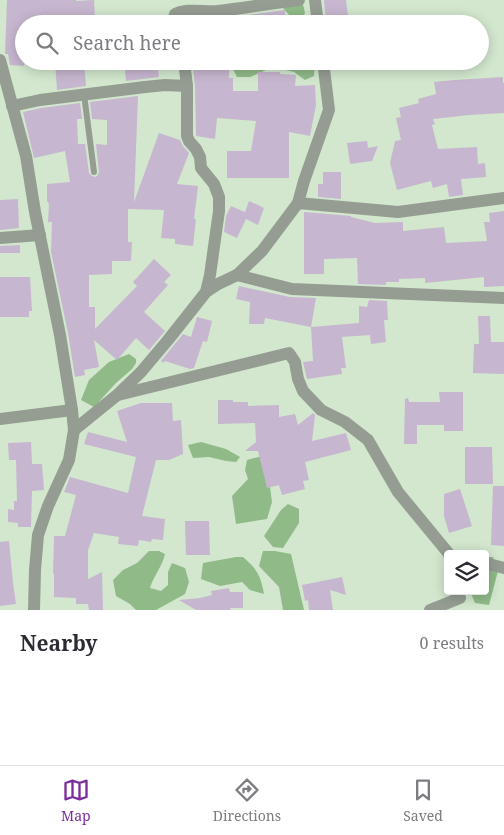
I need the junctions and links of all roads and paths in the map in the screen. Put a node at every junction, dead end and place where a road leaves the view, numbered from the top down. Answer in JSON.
{"nodes":[{"id":1,"x":299,"y":0,"type":"edge"},
{"id":2,"x":315,"y":0,"type":"edge"},
{"id":3,"x":175,"y":15,"type":"edge"},
{"id":4,"x":317,"y":15,"type":"edge"},
{"id":5,"x":0,"y":60,"type":"edge"},
{"id":6,"x":185,"y":70,"type":"edge"},
{"id":7,"x":323,"y":70,"type":"edge"},
{"id":8,"x":187,"y":86,"type":"junction"},
{"id":9,"x":4,"y":88,"type":"edge"},
{"id":10,"x":84,"y":94,"type":"junction"},
{"id":11,"x":12,"y":106,"type":"junction"},
{"id":12,"x":94,"y":172,"type":"dead end"},
{"id":13,"x":504,"y":198,"type":"edge"},
{"id":14,"x":298,"y":203,"type":"junction"},
{"id":15,"x":40,"y":235,"type":"junction"},
{"id":16,"x":0,"y":238,"type":"edge"},
{"id":17,"x":237,"y":275,"type":"junction"},
{"id":18,"x":206,"y":292,"type":"junction"},
{"id":19,"x":504,"y":298,"type":"edge"},
{"id":20,"x":116,"y":396,"type":"junction"},
{"id":21,"x":72,"y":410,"type":"junction"},
{"id":22,"x":0,"y":419,"type":"edge"},
{"id":23,"x":74,"y":430,"type":"junction"},
{"id":24,"x":446,"y":550,"type":"edge"},
{"id":25,"x":489,"y":564,"type":"edge"},
{"id":26,"x":504,"y":568,"type":"edge"},
{"id":27,"x":462,"y":600,"type":"edge"},
{"id":28,"x":32,"y":609,"type":"edge"},
{"id":29,"x":430,"y":610,"type":"edge"}],
"edges":[{"from":1,"to":3,"type":"street"},
{"from":2,"to":4,"type":"street"},
{"from":5,"to":9,"type":"street"},
{"from":6,"to":8,"type":"street"},
{"from":7,"to":14,"type":"street"},
{"from":8,"to":10,"type":"street"},
{"from":8,"to":18,"type":"street"},
{"from":9,"to":11,"type":"street"},
{"from":10,"to":11,"type":"street"},
{"from":10,"to":12,"type":"lane"},
{"from":11,"to":15,"type":"street"},
{"from":13,"to":14,"type":"street"},
{"from":14,"to":17,"type":"street"},
{"from":15,"to":16,"type":"street"},
{"from":15,"to":21,"type":"street"},
{"from":17,"to":18,"type":"street"},
{"from":17,"to":19,"type":"street"},
{"from":18,"to":20,"type":"street"},
{"from":20,"to":23,"type":"street"},
{"from":20,"to":24,"type":"street"},
{"from":21,"to":22,"type":"street"},
{"from":21,"to":23,"type":"street"},
{"from":23,"to":28,"type":"street"},
{"from":25,"to":26,"type":"street"},
{"from":27,"to":29,"type":"street"}]}
